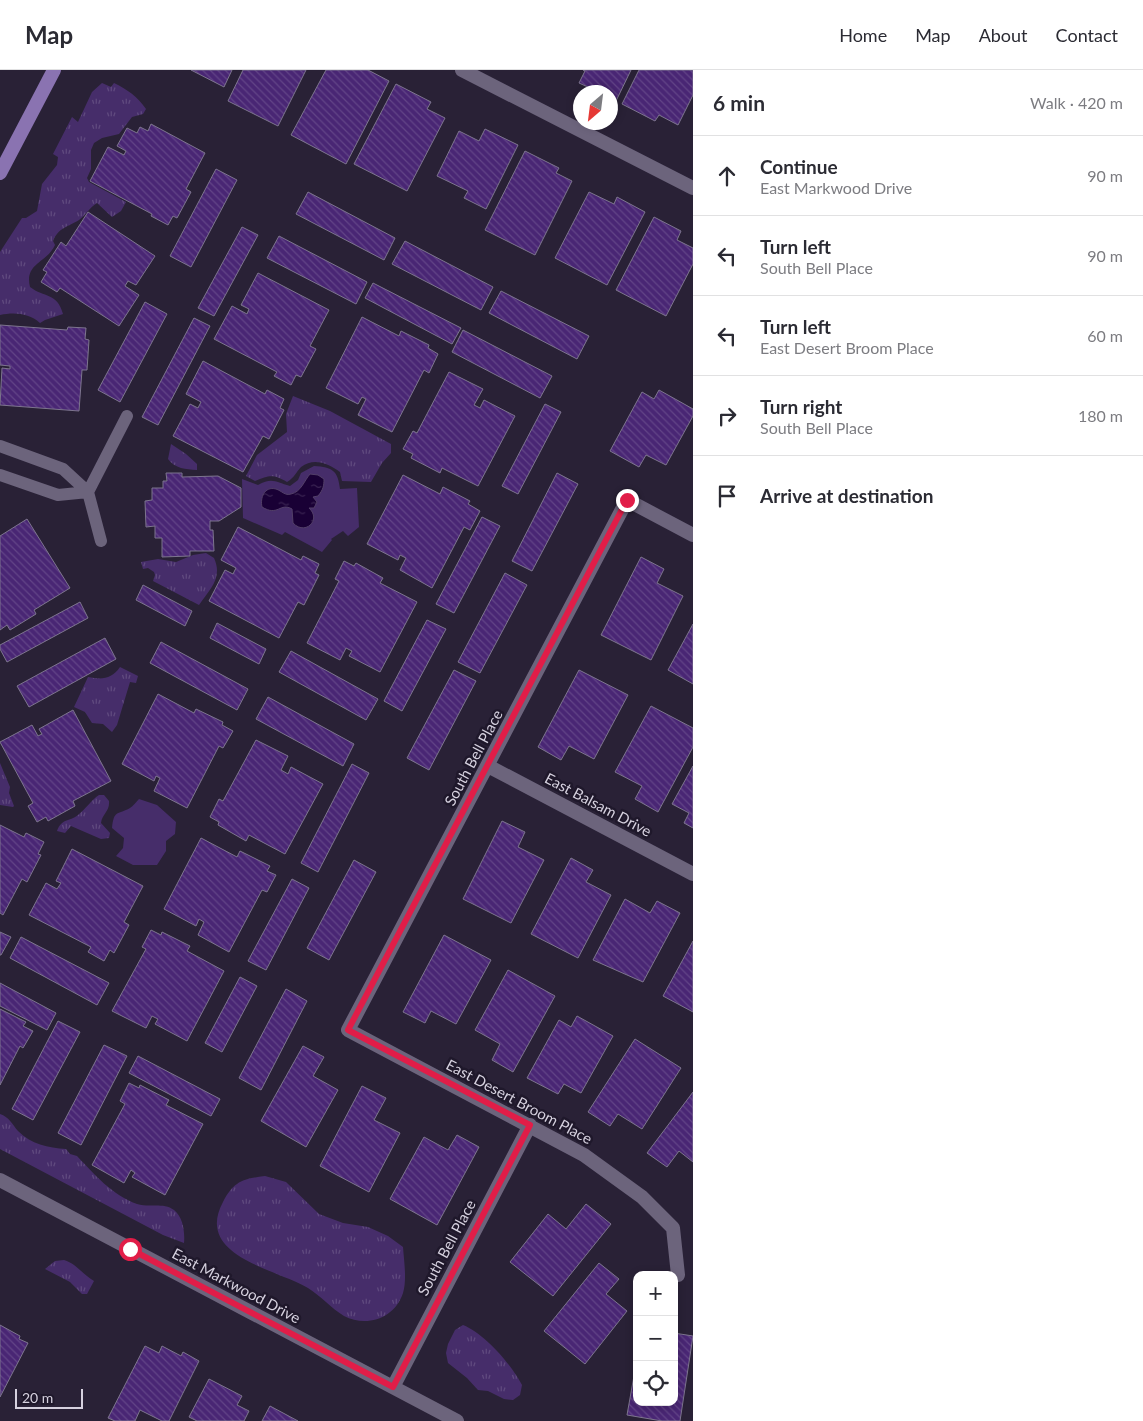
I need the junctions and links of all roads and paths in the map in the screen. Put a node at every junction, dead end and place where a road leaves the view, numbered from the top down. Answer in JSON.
{"nodes":[{"id":1,"x":54,"y":70,"type":"edge"},
{"id":2,"x":462,"y":70,"type":"edge"},
{"id":3,"x":0,"y":173,"type":"edge"},
{"id":4,"x":693,"y":188,"type":"edge"},
{"id":5,"x":127,"y":416,"type":"dead end"},
{"id":6,"x":0,"y":446,"type":"edge"},
{"id":7,"x":0,"y":475,"type":"edge"},
{"id":8,"x":88,"y":492,"type":"junction"},
{"id":9,"x":693,"y":535,"type":"edge"},
{"id":10,"x":101,"y":541,"type":"dead end"},
{"id":11,"x":488,"y":766,"type":"junction"},
{"id":12,"x":693,"y":874,"type":"edge"},
{"id":13,"x":348,"y":1030,"type":"joint"},
{"id":14,"x":530,"y":1125,"type":"junction"},
{"id":15,"x":0,"y":1180,"type":"edge"},
{"id":16,"x":677,"y":1271,"type":"edge"},
{"id":17,"x":393,"y":1387,"type":"junction"},
{"id":18,"x":457,"y":1421,"type":"edge"}],
"edges":[{"from":1,"to":3,"type":"main road"},
{"from":2,"to":4,"type":"street"},
{"from":5,"to":8,"type":"lane"},
{"from":6,"to":8,"type":"lane"},
{"from":7,"to":8,"type":"lane"},
{"from":8,"to":10,"type":"lane"},
{"from":9,"to":11,"type":"street","name":"South Bell Place"},
{"from":11,"to":12,"type":"street","name":"East Balsam Drive"},
{"from":11,"to":13,"type":"street","name":"South Bell Place"},
{"from":13,"to":14,"type":"street","name":"East Desert Broom Place"},
{"from":14,"to":16,"type":"street","name":"East Desert Broom Place"},
{"from":14,"to":17,"type":"street","name":"South Bell Place"},
{"from":15,"to":17,"type":"street","name":"East Markwood Drive"},
{"from":17,"to":18,"type":"street","name":"East Markwood Drive"}]}
